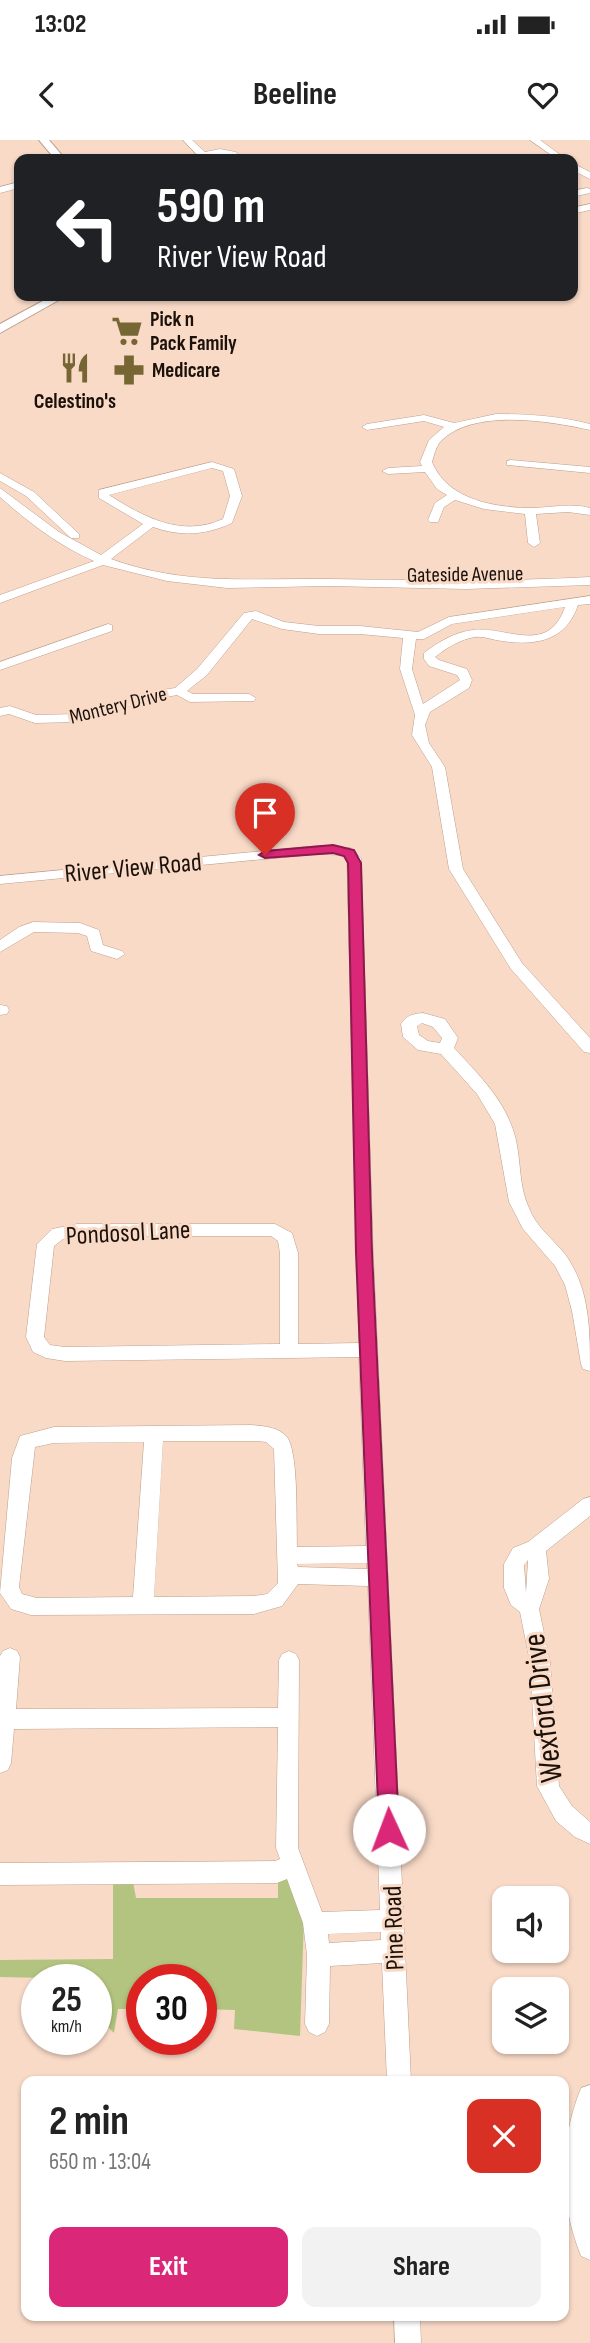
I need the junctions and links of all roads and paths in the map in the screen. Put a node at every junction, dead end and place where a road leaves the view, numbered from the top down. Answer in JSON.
{"nodes":[{"id":1,"x":44,"y":140,"type":"edge"},
{"id":2,"x":189,"y":140,"type":"edge"},
{"id":3,"x":534,"y":140,"type":"edge"},
{"id":4,"x":60,"y":154,"type":"edge"},
{"id":5,"x":203,"y":154,"type":"edge"},
{"id":6,"x":555,"y":154,"type":"edge"},
{"id":7,"x":27,"y":301,"type":"edge"},
{"id":8,"x":51,"y":301,"type":"edge"},
{"id":9,"x":0,"y":316,"type":"edge"},
{"id":10,"x":0,"y":329,"type":"edge"},
{"id":11,"x":367,"y":427,"type":"dead end"},
{"id":12,"x":456,"y":427,"type":"junction"},
{"id":13,"x":590,"y":427,"type":"edge"},
{"id":14,"x":511,"y":463,"type":"dead end"},
{"id":15,"x":427,"y":469,"type":"junction"},
{"id":16,"x":590,"y":470,"type":"edge"},
{"id":17,"x":388,"y":471,"type":"dead end"},
{"id":18,"x":0,"y":476,"type":"edge"},
{"id":19,"x":0,"y":491,"type":"edge"},
{"id":20,"x":455,"y":495,"type":"junction"},
{"id":21,"x":589,"y":510,"type":"edge"},
{"id":22,"x":530,"y":511,"type":"junction"},
{"id":23,"x":434,"y":520,"type":"dead end"},
{"id":24,"x":153,"y":522,"type":"junction"},
{"id":25,"x":534,"y":543,"type":"dead end"},
{"id":26,"x":87,"y":554,"type":"junction"},
{"id":27,"x":109,"y":561,"type":"junction"},
{"id":28,"x":77,"y":571,"type":"junction"},
{"id":29,"x":590,"y":572,"type":"edge"},
{"id":30,"x":590,"y":581,"type":"edge"},
{"id":31,"x":341,"y":583,"type":"junction"},
{"id":32,"x":0,"y":599,"type":"edge"},
{"id":33,"x":590,"y":600,"type":"edge"},
{"id":34,"x":573,"y":603,"type":"junction"},
{"id":35,"x":108,"y":628,"type":"dead end"},
{"id":36,"x":410,"y":635,"type":"junction"},
{"id":37,"x":0,"y":666,"type":"edge"},
{"id":38,"x":179,"y":691,"type":"junction"},
{"id":39,"x":0,"y":697,"type":"edge"},
{"id":40,"x":249,"y":698,"type":"dead end"},
{"id":41,"x":5,"y":711,"type":"edge"},
{"id":42,"x":422,"y":716,"type":"junction"},
{"id":43,"x":350,"y":853,"type":"joint"},
{"id":44,"x":0,"y":880,"type":"edge"},
{"id":45,"x":0,"y":947,"type":"edge"},
{"id":46,"x":117,"y":954,"type":"dead end"},
{"id":47,"x":590,"y":1048,"type":"edge"},
{"id":48,"x":446,"y":1049,"type":"dead end"},
{"id":49,"x":369,"y":1350,"type":"junction"},
{"id":50,"x":289,"y":1351,"type":"junction"},
{"id":51,"x":590,"y":1364,"type":"edge"},
{"id":52,"x":154,"y":1434,"type":"junction"},
{"id":53,"x":590,"y":1505,"type":"edge"},
{"id":54,"x":378,"y":1553,"type":"junction"},
{"id":55,"x":287,"y":1566,"type":"junction"},
{"id":56,"x":379,"y":1578,"type":"junction"},
{"id":57,"x":143,"y":1604,"type":"junction"},
{"id":58,"x":10,"y":1657,"type":"dead end"},
{"id":59,"x":289,"y":1660,"type":"dead end"},
{"id":60,"x":289,"y":1717,"type":"junction"},
{"id":61,"x":4,"y":1719,"type":"junction"},
{"id":62,"x":0,"y":1763,"type":"edge"},
{"id":63,"x":590,"y":1833,"type":"edge"},
{"id":64,"x":292,"y":1864,"type":"junction"},
{"id":65,"x":0,"y":1874,"type":"edge"},
{"id":66,"x":393,"y":1921,"type":"junction"},
{"id":67,"x":315,"y":1923,"type":"junction"},
{"id":68,"x":394,"y":1951,"type":"junction"},
{"id":69,"x":319,"y":1955,"type":"junction"},
{"id":70,"x":317,"y":2024,"type":"dead end"},
{"id":71,"x":399,"y":2076,"type":"edge"},
{"id":72,"x":590,"y":2098,"type":"edge"},
{"id":73,"x":590,"y":2247,"type":"edge"},
{"id":74,"x":407,"y":2321,"type":"edge"},
{"id":75,"x":408,"y":2343,"type":"edge"}],
"edges":[{"from":1,"to":4,"type":"main road"},
{"from":2,"to":5,"type":"street"},
{"from":3,"to":6,"type":"street"},
{"from":7,"to":9,"type":"main road"},
{"from":8,"to":10,"type":"main road"},
{"from":11,"to":12,"type":"street"},
{"from":12,"to":13,"type":"street"},
{"from":12,"to":15,"type":"street"},
{"from":14,"to":16,"type":"street"},
{"from":15,"to":17,"type":"street"},
{"from":15,"to":20,"type":"street"},
{"from":18,"to":27,"type":"street","name":"Gateside Avenue"},
{"from":19,"to":26,"type":"street","name":"Gateside Avenue"},
{"from":20,"to":22,"type":"street"},
{"from":20,"to":23,"type":"street"},
{"from":21,"to":22,"type":"street"},
{"from":22,"to":25,"type":"street"},
{"from":24,"to":24,"type":"street"},
{"from":24,"to":27,"type":"street"},
{"from":26,"to":27,"type":"street","name":"Gateside Avenue"},
{"from":26,"to":28,"type":"street"},
{"from":27,"to":28,"type":"street"},
{"from":27,"to":31,"type":"street","name":"Gateside Avenue"},
{"from":28,"to":32,"type":"street"},
{"from":29,"to":31,"type":"street","name":"Gateside Avenue"},
{"from":30,"to":31,"type":"street","name":"Gateside Avenue"},
{"from":33,"to":34,"type":"street"},
{"from":34,"to":36,"type":"street"},
{"from":34,"to":42,"type":"street"},
{"from":35,"to":37,"type":"street"},
{"from":36,"to":38,"type":"street","name":"Montery Drive"},
{"from":36,"to":42,"type":"street"},
{"from":38,"to":40,"type":"street"},
{"from":38,"to":41,"type":"street","name":"Montery Drive"},
{"from":39,"to":41,"type":"street"},
{"from":42,"to":47,"type":"street"},
{"from":43,"to":44,"type":"street","name":"River View Road"},
{"from":43,"to":49,"type":"street","name":"Pine Road"},
{"from":45,"to":46,"type":"street"},
{"from":48,"to":51,"type":"street"},
{"from":49,"to":50,"type":"street","name":"Pondosol Lane"},
{"from":49,"to":54,"type":"street","name":"Pine Road"},
{"from":50,"to":50,"type":"street","name":"Pondosol Lane"},
{"from":52,"to":55,"type":"street"},
{"from":52,"to":57,"type":"street"},
{"from":52,"to":57,"type":"street"},
{"from":53,"to":63,"type":"street","name":"Wexford Drive"},
{"from":54,"to":55,"type":"street"},
{"from":54,"to":56,"type":"street","name":"Pine Road"},
{"from":55,"to":56,"type":"street"},
{"from":55,"to":57,"type":"street"},
{"from":56,"to":66,"type":"street","name":"Pine Road"},
{"from":58,"to":61,"type":"street"},
{"from":59,"to":60,"type":"street"},
{"from":60,"to":61,"type":"street"},
{"from":60,"to":64,"type":"street"},
{"from":61,"to":62,"type":"street"},
{"from":64,"to":65,"type":"street"},
{"from":64,"to":67,"type":"street"},
{"from":66,"to":67,"type":"street"},
{"from":66,"to":68,"type":"street","name":"Pine Road"},
{"from":67,"to":69,"type":"street"},
{"from":68,"to":69,"type":"street"},
{"from":68,"to":71,"type":"street","name":"Pine Road"},
{"from":69,"to":70,"type":"street"},
{"from":72,"to":73,"type":"street"},
{"from":74,"to":75,"type":"street"}]}
